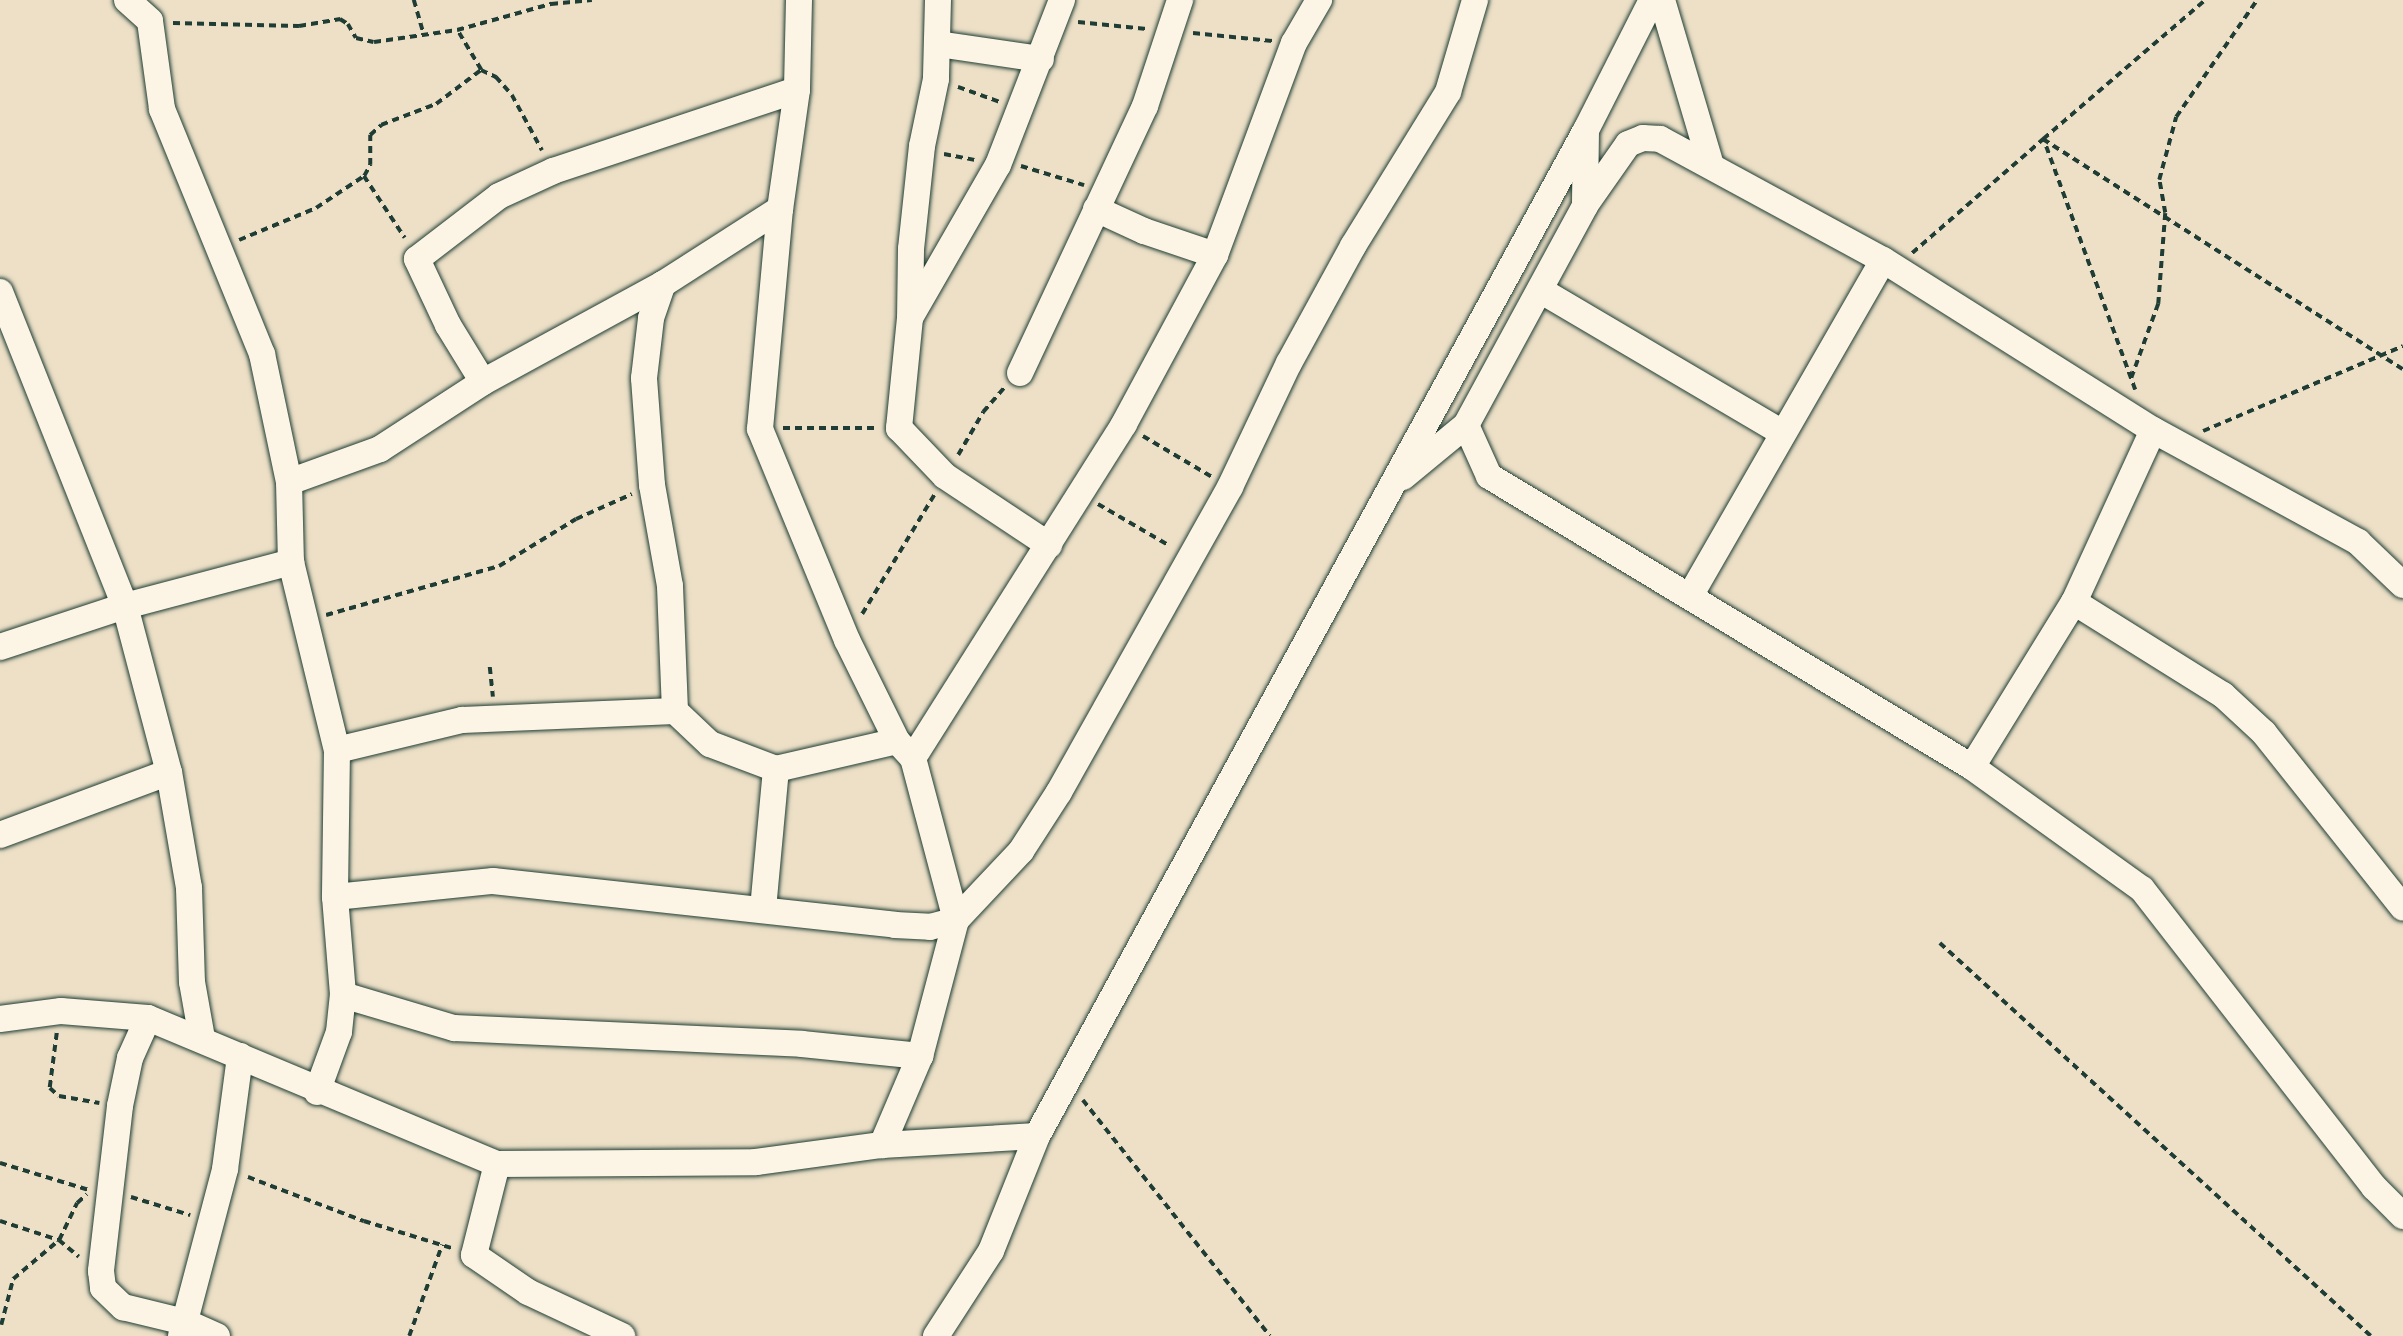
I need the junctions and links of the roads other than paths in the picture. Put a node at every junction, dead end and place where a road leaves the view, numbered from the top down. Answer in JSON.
{"nodes":[{"id":1,"x":127,"y":0,"type":"edge"},
{"id":2,"x":799,"y":0,"type":"edge"},
{"id":3,"x":938,"y":0,"type":"edge"},
{"id":4,"x":1062,"y":0,"type":"edge"},
{"id":5,"x":1180,"y":0,"type":"edge"},
{"id":6,"x":1319,"y":0,"type":"edge"},
{"id":7,"x":1475,"y":0,"type":"edge"},
{"id":8,"x":1652,"y":0,"type":"edge"},
{"id":9,"x":1662,"y":0,"type":"edge"},
{"id":10,"x":938,"y":44,"type":"junction"},
{"id":11,"x":1041,"y":59,"type":"junction"},
{"id":12,"x":797,"y":90,"type":"junction"},
{"id":13,"x":1586,"y":130,"type":"junction"},
{"id":14,"x":1710,"y":162,"type":"junction"},
{"id":15,"x":1099,"y":199,"type":"junction"},
{"id":16,"x":1585,"y":206,"type":"junction"},
{"id":17,"x":780,"y":209,"type":"junction"},
{"id":18,"x":1215,"y":255,"type":"junction"},
{"id":19,"x":1883,"y":260,"type":"junction"},
{"id":20,"x":663,"y":284,"type":"junction"},
{"id":21,"x":1540,"y":290,"type":"junction"},
{"id":22,"x":0,"y":292,"type":"edge"},
{"id":23,"x":910,"y":318,"type":"junction"},
{"id":24,"x":1020,"y":373,"type":"road end"},
{"id":25,"x":483,"y":382,"type":"junction"},
{"id":26,"x":1466,"y":425,"type":"junction"},
{"id":27,"x":1782,"y":432,"type":"junction"},
{"id":28,"x":2164,"y":436,"type":"junction"},
{"id":29,"x":289,"y":482,"type":"junction"},
{"id":30,"x":1391,"y":487,"type":"junction"},
{"id":31,"x":1049,"y":544,"type":"junction"},
{"id":32,"x":291,"y":562,"type":"junction"},
{"id":33,"x":2403,"y":585,"type":"edge"},
{"id":34,"x":1690,"y":596,"type":"junction"},
{"id":35,"x":2074,"y":602,"type":"junction"},
{"id":36,"x":125,"y":606,"type":"junction"},
{"id":37,"x":0,"y":647,"type":"edge"},
{"id":38,"x":675,"y":711,"type":"junction"},
{"id":39,"x":337,"y":750,"type":"junction"},
{"id":40,"x":905,"y":750,"type":"junction"},
{"id":41,"x":1972,"y":767,"type":"junction"},
{"id":42,"x":776,"y":769,"type":"junction"},
{"id":43,"x":169,"y":772,"type":"junction"},
{"id":44,"x":0,"y":835,"type":"edge"},
{"id":45,"x":335,"y":897,"type":"junction"},
{"id":46,"x":2403,"y":908,"type":"edge"},
{"id":47,"x":763,"y":909,"type":"junction"},
{"id":48,"x":956,"y":920,"type":"junction"},
{"id":49,"x":343,"y":995,"type":"junction"},
{"id":50,"x":0,"y":1018,"type":"edge"},
{"id":51,"x":148,"y":1018,"type":"junction"},
{"id":52,"x":202,"y":1038,"type":"junction"},
{"id":53,"x":240,"y":1056,"type":"junction"},
{"id":54,"x":920,"y":1056,"type":"junction"},
{"id":55,"x":317,"y":1093,"type":"junction"},
{"id":56,"x":1037,"y":1136,"type":"junction"},
{"id":57,"x":882,"y":1145,"type":"junction"},
{"id":58,"x":497,"y":1164,"type":"junction"},
{"id":59,"x":2403,"y":1216,"type":"edge"},
{"id":60,"x":183,"y":1329,"type":"edge"},
{"id":61,"x":217,"y":1336,"type":"edge"},
{"id":62,"x":622,"y":1336,"type":"edge"},
{"id":63,"x":936,"y":1336,"type":"edge"}],
"edges":[{"from":1,"to":29,"type":"street"},
{"from":2,"to":12,"type":"street"},
{"from":3,"to":10,"type":"street"},
{"from":4,"to":11,"type":"street"},
{"from":5,"to":15,"type":"street"},
{"from":6,"to":18,"type":"street"},
{"from":7,"to":48,"type":"street"},
{"from":8,"to":13,"type":"street"},
{"from":9,"to":14,"type":"street"},
{"from":10,"to":11,"type":"street"},
{"from":10,"to":23,"type":"street"},
{"from":11,"to":23,"type":"street"},
{"from":12,"to":17,"type":"street"},
{"from":12,"to":25,"type":"street"},
{"from":13,"to":16,"type":"street"},
{"from":13,"to":30,"type":"street"},
{"from":14,"to":16,"type":"street"},
{"from":14,"to":19,"type":"street"},
{"from":15,"to":18,"type":"street"},
{"from":15,"to":24,"type":"street"},
{"from":16,"to":21,"type":"street"},
{"from":17,"to":20,"type":"street"},
{"from":17,"to":40,"type":"street"},
{"from":18,"to":31,"type":"street"},
{"from":19,"to":27,"type":"street"},
{"from":19,"to":28,"type":"street"},
{"from":20,"to":25,"type":"street"},
{"from":20,"to":38,"type":"street"},
{"from":21,"to":26,"type":"street"},
{"from":21,"to":27,"type":"street"},
{"from":22,"to":36,"type":"street"},
{"from":23,"to":31,"type":"street"},
{"from":25,"to":29,"type":"street"},
{"from":26,"to":30,"type":"street"},
{"from":26,"to":34,"type":"street"},
{"from":27,"to":34,"type":"street"},
{"from":28,"to":33,"type":"street"},
{"from":28,"to":35,"type":"street"},
{"from":29,"to":32,"type":"street"},
{"from":30,"to":56,"type":"street"},
{"from":31,"to":40,"type":"street"},
{"from":32,"to":36,"type":"street"},
{"from":32,"to":39,"type":"street"},
{"from":34,"to":41,"type":"street"},
{"from":35,"to":41,"type":"street"},
{"from":35,"to":46,"type":"street"},
{"from":36,"to":37,"type":"street"},
{"from":36,"to":43,"type":"street"},
{"from":38,"to":39,"type":"street"},
{"from":38,"to":42,"type":"street"},
{"from":39,"to":45,"type":"street"},
{"from":40,"to":42,"type":"street"},
{"from":40,"to":48,"type":"street"},
{"from":41,"to":59,"type":"street"},
{"from":42,"to":47,"type":"street"},
{"from":43,"to":44,"type":"street"},
{"from":43,"to":52,"type":"street"},
{"from":45,"to":47,"type":"street"},
{"from":45,"to":49,"type":"street"},
{"from":47,"to":48,"type":"street"},
{"from":48,"to":54,"type":"street"},
{"from":49,"to":54,"type":"street"},
{"from":49,"to":55,"type":"street"},
{"from":50,"to":51,"type":"street"},
{"from":51,"to":52,"type":"street"},
{"from":51,"to":60,"type":"street"},
{"from":52,"to":53,"type":"street"},
{"from":53,"to":55,"type":"street"},
{"from":53,"to":60,"type":"street"},
{"from":54,"to":57,"type":"street"},
{"from":55,"to":58,"type":"street"},
{"from":56,"to":57,"type":"street"},
{"from":56,"to":63,"type":"street"},
{"from":57,"to":58,"type":"street"},
{"from":58,"to":62,"type":"street"},
{"from":60,"to":61,"type":"street"}]}
